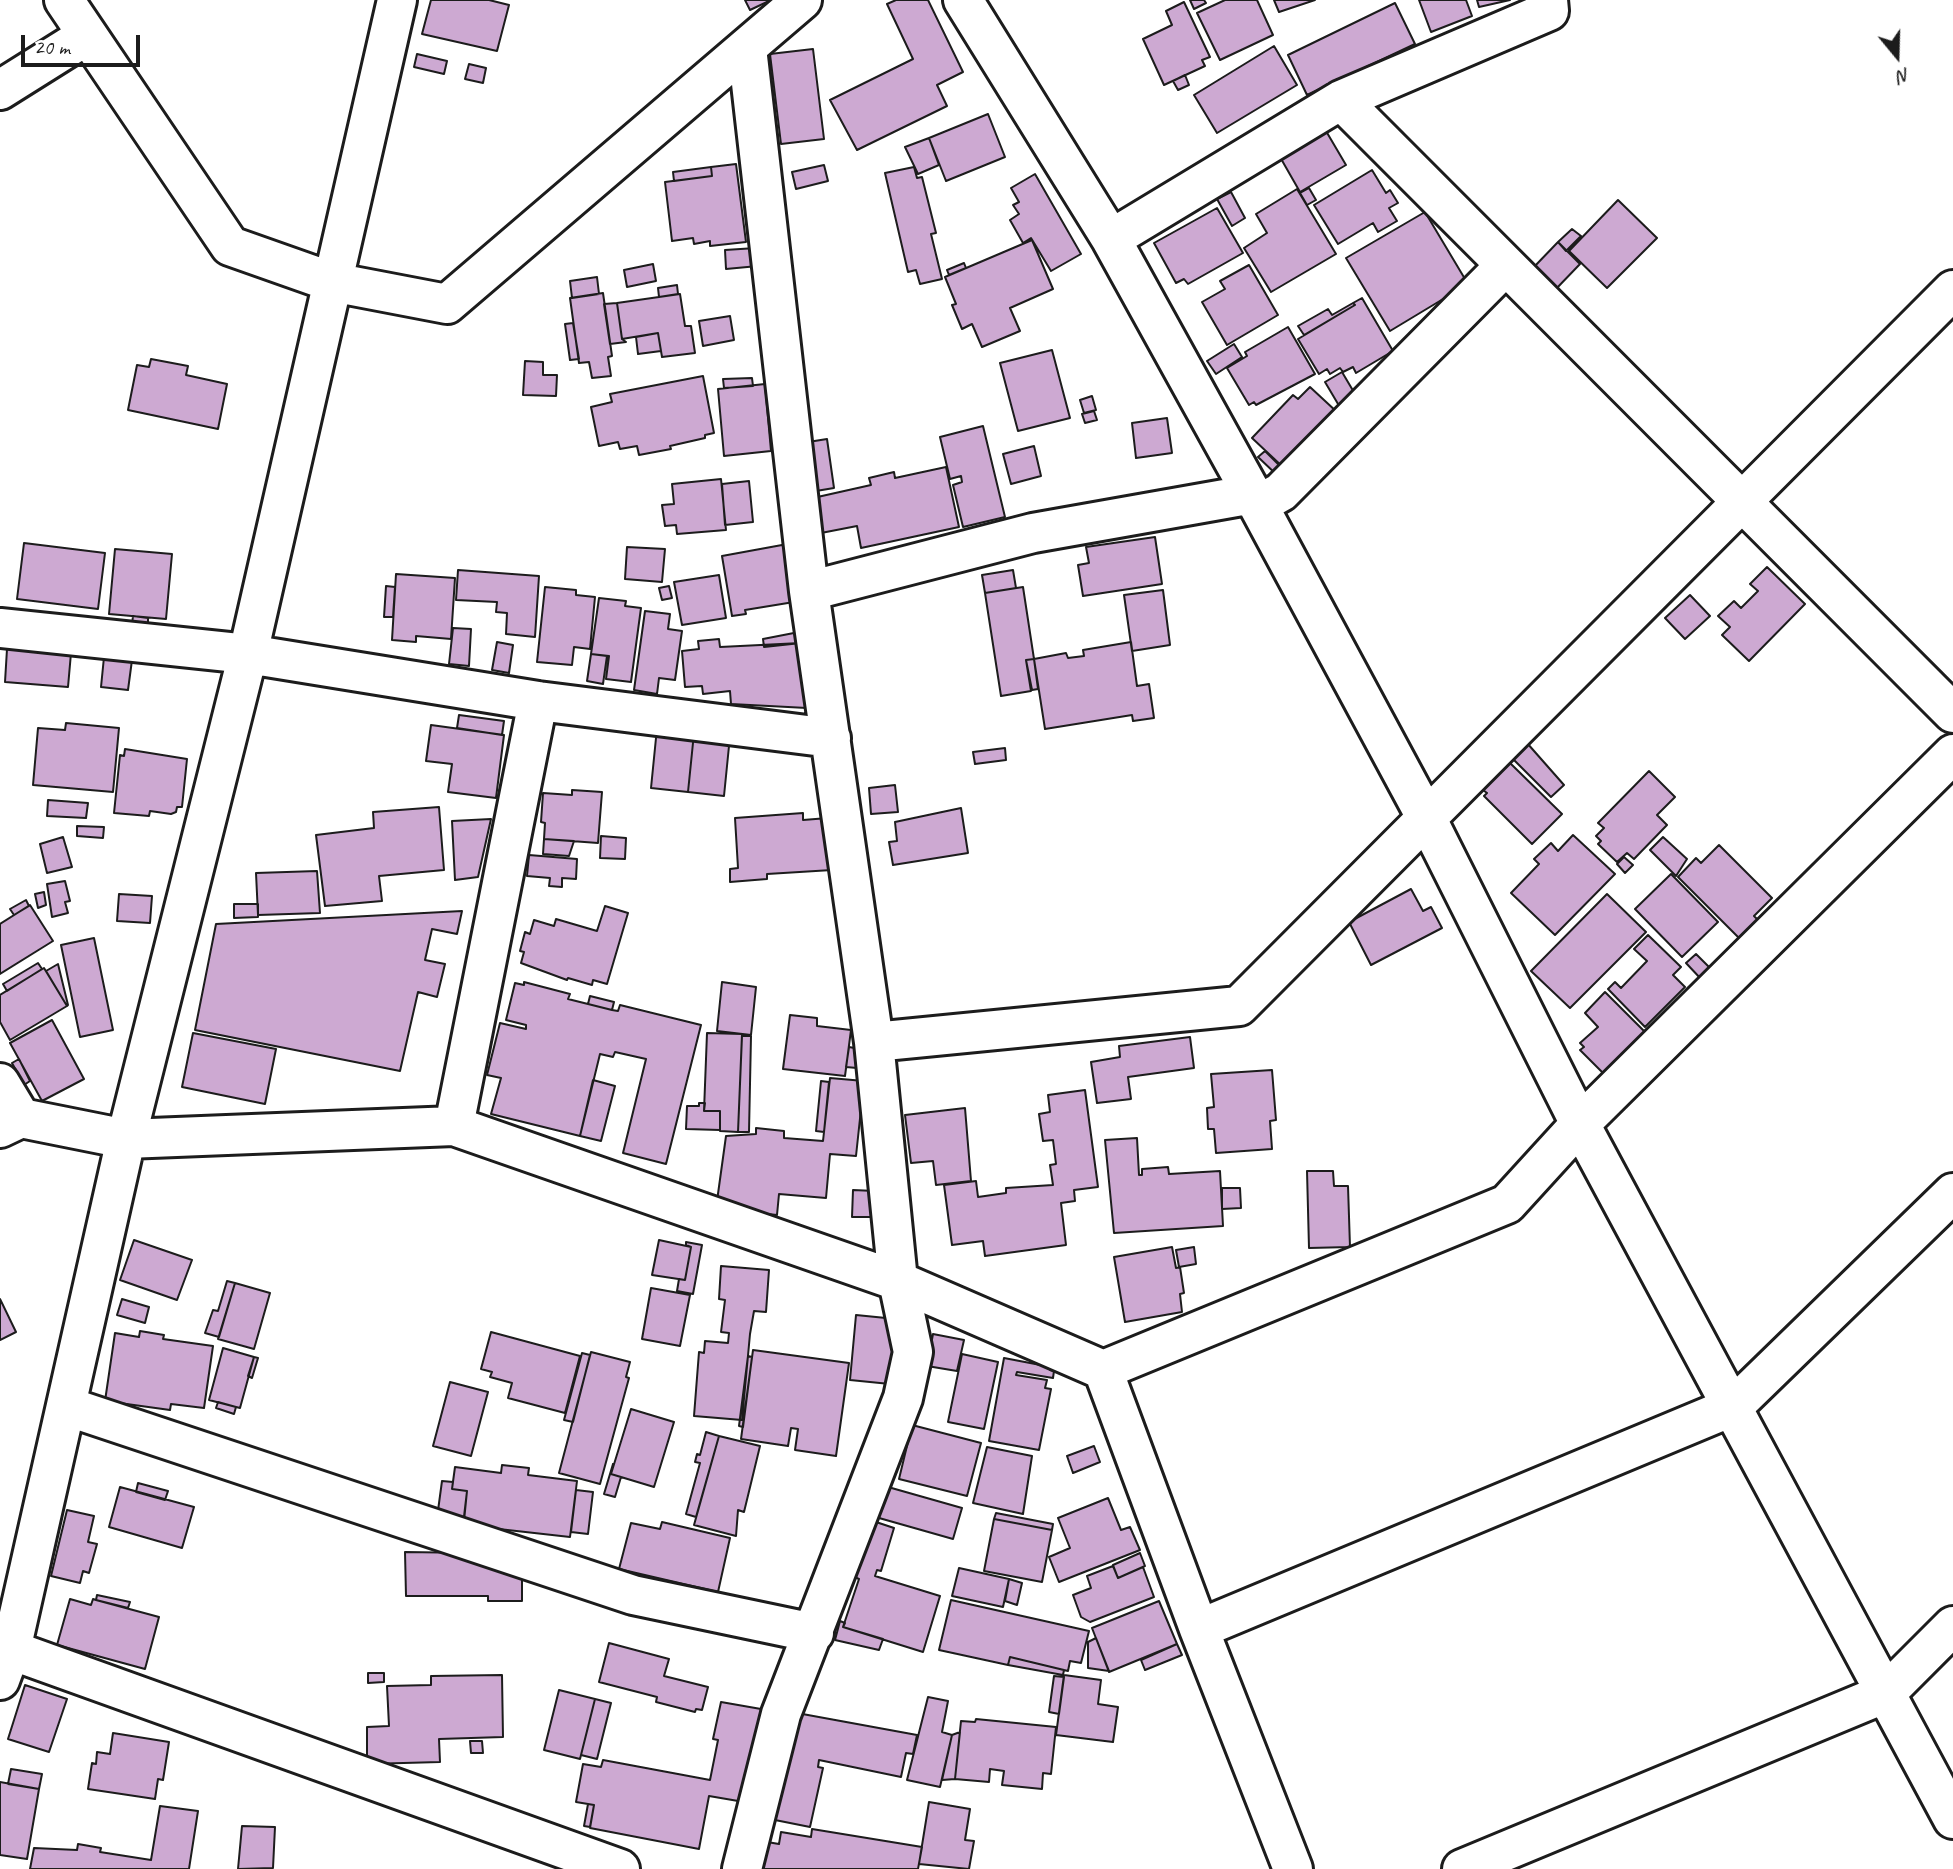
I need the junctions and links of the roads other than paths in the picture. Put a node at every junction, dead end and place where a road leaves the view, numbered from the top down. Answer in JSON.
{"nodes":[{"id":1,"x":64,"y":0,"type":"edge"},
{"id":2,"x":397,"y":0,"type":"edge"},
{"id":3,"x":802,"y":0,"type":"edge"},
{"id":4,"x":963,"y":0,"type":"edge"},
{"id":5,"x":1548,"y":0,"type":"edge"},
{"id":6,"x":86,"y":36,"type":"junction"},
{"id":7,"x":747,"y":48,"type":"junction"},
{"id":8,"x":0,"y":90,"type":"edge"},
{"id":9,"x":1341,"y":100,"type":"junction"},
{"id":10,"x":1111,"y":239,"type":"junction"},
{"id":11,"x":1505,"y":266,"type":"junction"},
{"id":12,"x":332,"y":282,"type":"junction"},
{"id":13,"x":1953,"y":290,"type":"edge"},
{"id":14,"x":1255,"y":499,"type":"junction"},
{"id":15,"x":1741,"y":501,"type":"junction"},
{"id":16,"x":809,"y":591,"type":"junction"},
{"id":17,"x":0,"y":628,"type":"edge"},
{"id":18,"x":248,"y":654,"type":"junction"},
{"id":19,"x":538,"y":701,"type":"junction"},
{"id":20,"x":1953,"y":713,"type":"edge"},
{"id":21,"x":831,"y":738,"type":"junction"},
{"id":22,"x":1953,"y":754,"type":"edge"},
{"id":23,"x":1427,"y":819,"type":"junction"},
{"id":24,"x":874,"y":1042,"type":"junction"},
{"id":25,"x":0,"y":1083,"type":"edge"},
{"id":26,"x":11,"y":1123,"type":"edge"},
{"id":27,"x":1580,"y":1124,"type":"junction"},
{"id":28,"x":454,"y":1126,"type":"junction"},
{"id":29,"x":126,"y":1139,"type":"junction"},
{"id":30,"x":1950,"y":1203,"type":"edge"},
{"id":31,"x":898,"y":1282,"type":"junction"},
{"id":32,"x":1103,"y":1370,"type":"junction"},
{"id":33,"x":66,"y":1406,"type":"junction"},
{"id":34,"x":1734,"y":1406,"type":"junction"},
{"id":35,"x":1953,"y":1626,"type":"edge"},
{"id":36,"x":1199,"y":1629,"type":"junction"},
{"id":37,"x":814,"y":1633,"type":"junction"},
{"id":38,"x":6,"y":1665,"type":"edge"},
{"id":39,"x":1886,"y":1693,"type":"junction"},
{"id":40,"x":1953,"y":1819,"type":"edge"},
{"id":41,"x":620,"y":1869,"type":"edge"},
{"id":42,"x":742,"y":1869,"type":"edge"},
{"id":43,"x":1293,"y":1869,"type":"edge"},
{"id":44,"x":1462,"y":1869,"type":"edge"}],
"edges":[{"from":1,"to":6,"type":"street"},
{"from":2,"to":12,"type":"street"},
{"from":3,"to":7,"type":"street"},
{"from":4,"to":10,"type":"street"},
{"from":5,"to":9,"type":"street"},
{"from":6,"to":8,"type":"street"},
{"from":6,"to":12,"type":"street"},
{"from":7,"to":12,"type":"street"},
{"from":7,"to":16,"type":"street"},
{"from":9,"to":10,"type":"street"},
{"from":9,"to":11,"type":"street"},
{"from":10,"to":14,"type":"street"},
{"from":11,"to":14,"type":"street"},
{"from":11,"to":15,"type":"street"},
{"from":12,"to":18,"type":"street"},
{"from":13,"to":15,"type":"street"},
{"from":14,"to":16,"type":"street"},
{"from":14,"to":23,"type":"street"},
{"from":15,"to":20,"type":"street"},
{"from":15,"to":23,"type":"street"},
{"from":16,"to":21,"type":"street"},
{"from":17,"to":18,"type":"street"},
{"from":18,"to":19,"type":"street"},
{"from":18,"to":29,"type":"street"},
{"from":19,"to":21,"type":"street"},
{"from":19,"to":28,"type":"street"},
{"from":21,"to":24,"type":"street"},
{"from":22,"to":27,"type":"street"},
{"from":23,"to":24,"type":"street"},
{"from":23,"to":27,"type":"street"},
{"from":24,"to":31,"type":"street"},
{"from":25,"to":26,"type":"street"},
{"from":26,"to":29,"type":"street"},
{"from":27,"to":32,"type":"street"},
{"from":27,"to":34,"type":"street"},
{"from":28,"to":29,"type":"street"},
{"from":28,"to":31,"type":"street"},
{"from":29,"to":33,"type":"street"},
{"from":30,"to":34,"type":"street"},
{"from":31,"to":32,"type":"street"},
{"from":31,"to":37,"type":"street"},
{"from":32,"to":36,"type":"street"},
{"from":33,"to":37,"type":"street"},
{"from":33,"to":38,"type":"street"},
{"from":34,"to":36,"type":"street"},
{"from":34,"to":39,"type":"street"},
{"from":35,"to":39,"type":"street"},
{"from":36,"to":43,"type":"street"},
{"from":37,"to":42,"type":"street"},
{"from":38,"to":41,"type":"street"},
{"from":39,"to":40,"type":"street"},
{"from":39,"to":44,"type":"street"}]}
